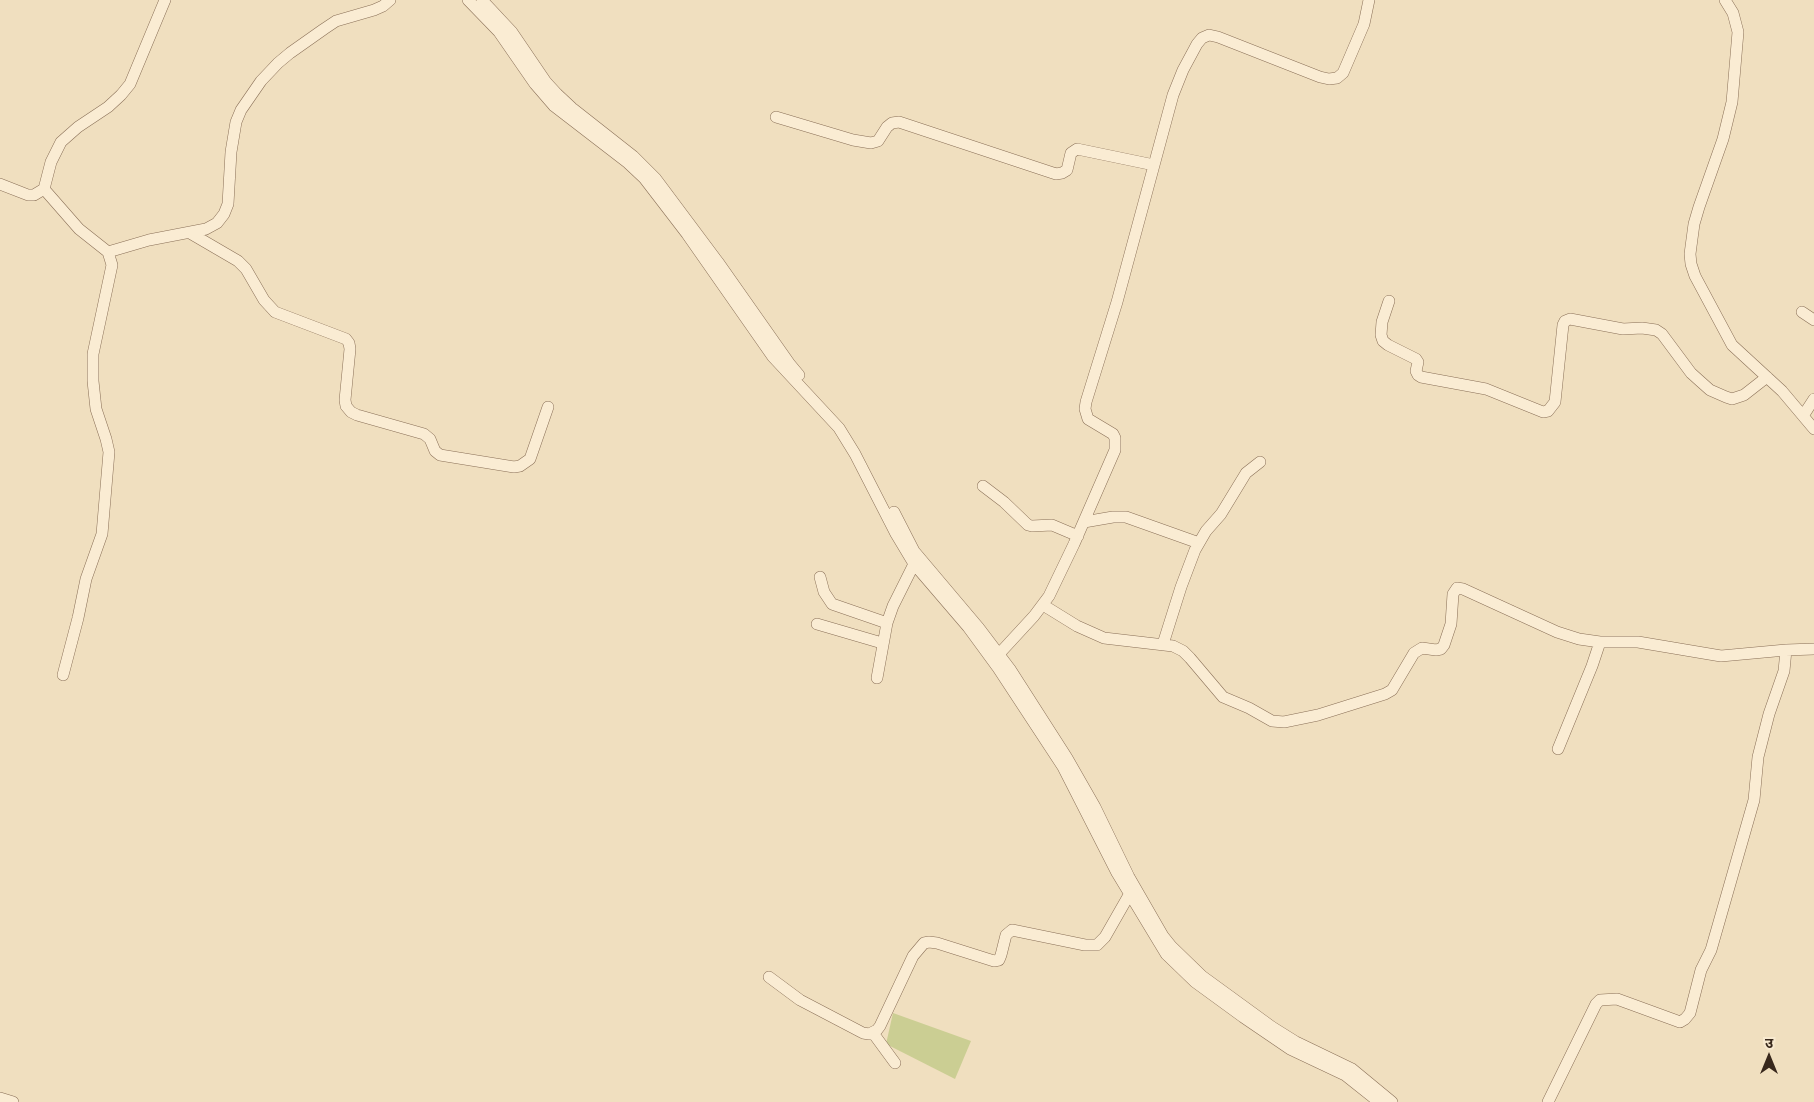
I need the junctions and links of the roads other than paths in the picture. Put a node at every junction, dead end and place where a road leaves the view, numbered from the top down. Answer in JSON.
{"nodes":[{"id":1,"x":165,"y":0,"type":"edge"},
{"id":2,"x":390,"y":0,"type":"edge"},
{"id":3,"x":468,"y":0,"type":"edge"},
{"id":4,"x":482,"y":0,"type":"edge"},
{"id":5,"x":1369,"y":0,"type":"edge"},
{"id":6,"x":1729,"y":2,"type":"edge"},
{"id":7,"x":776,"y":117,"type":"dead end"},
{"id":8,"x":1154,"y":165,"type":"junction"},
{"id":9,"x":0,"y":184,"type":"edge"},
{"id":10,"x":44,"y":189,"type":"junction"},
{"id":11,"x":190,"y":233,"type":"junction"},
{"id":12,"x":108,"y":252,"type":"junction"},
{"id":13,"x":1389,"y":301,"type":"dead end"},
{"id":14,"x":1802,"y":312,"type":"dead end"},
{"id":15,"x":1814,"y":320,"type":"edge"},
{"id":16,"x":1766,"y":377,"type":"junction"},
{"id":17,"x":1814,"y":399,"type":"edge"},
{"id":18,"x":548,"y":407,"type":"dead end"},
{"id":19,"x":1803,"y":416,"type":"junction"},
{"id":20,"x":1814,"y":429,"type":"edge"},
{"id":21,"x":1260,"y":462,"type":"dead end"},
{"id":22,"x":983,"y":486,"type":"dead end"},
{"id":23,"x":1084,"y":522,"type":"junction"},
{"id":24,"x":1078,"y":536,"type":"junction"},
{"id":25,"x":1199,"y":543,"type":"junction"},
{"id":26,"x":914,"y":564,"type":"junction"},
{"id":27,"x":820,"y":577,"type":"dead end"},
{"id":28,"x":1043,"y":605,"type":"junction"},
{"id":29,"x":887,"y":623,"type":"junction"},
{"id":30,"x":817,"y":624,"type":"dead end"},
{"id":31,"x":1600,"y":642,"type":"junction"},
{"id":32,"x":882,"y":643,"type":"junction"},
{"id":33,"x":1163,"y":644,"type":"junction"},
{"id":34,"x":1814,"y":649,"type":"edge"},
{"id":35,"x":1786,"y":650,"type":"junction"},
{"id":36,"x":999,"y":654,"type":"junction"},
{"id":37,"x":63,"y":675,"type":"dead end"},
{"id":38,"x":877,"y":678,"type":"dead end"},
{"id":39,"x":1558,"y":748,"type":"dead end"},
{"id":40,"x":1130,"y":894,"type":"junction"},
{"id":41,"x":769,"y":977,"type":"dead end"},
{"id":42,"x":873,"y":1033,"type":"junction"},
{"id":43,"x":895,"y":1063,"type":"dead end"},
{"id":44,"x":0,"y":1098,"type":"edge"},
{"id":45,"x":13,"y":1102,"type":"edge"},
{"id":46,"x":1379,"y":1102,"type":"edge"},
{"id":47,"x":1392,"y":1102,"type":"edge"},
{"id":48,"x":1548,"y":1102,"type":"edge"}],
"edges":[{"from":1,"to":10,"type":"street"},
{"from":2,"to":11,"type":"street"},
{"from":3,"to":26,"type":"street"},
{"from":4,"to":36,"type":"street"},
{"from":5,"to":8,"type":"street"},
{"from":6,"to":16,"type":"street"},
{"from":7,"to":8,"type":"street"},
{"from":8,"to":23,"type":"street"},
{"from":9,"to":10,"type":"street"},
{"from":10,"to":12,"type":"street"},
{"from":11,"to":12,"type":"street"},
{"from":11,"to":18,"type":"street"},
{"from":12,"to":37,"type":"street"},
{"from":13,"to":16,"type":"street"},
{"from":14,"to":15,"type":"street"},
{"from":16,"to":19,"type":"street"},
{"from":17,"to":19,"type":"street"},
{"from":19,"to":20,"type":"street"},
{"from":21,"to":25,"type":"street"},
{"from":22,"to":24,"type":"street"},
{"from":23,"to":24,"type":"street"},
{"from":23,"to":25,"type":"street"},
{"from":24,"to":28,"type":"street"},
{"from":25,"to":33,"type":"street"},
{"from":26,"to":29,"type":"street"},
{"from":26,"to":40,"type":"street"},
{"from":27,"to":29,"type":"street"},
{"from":28,"to":33,"type":"street"},
{"from":28,"to":36,"type":"street"},
{"from":29,"to":32,"type":"street"},
{"from":30,"to":32,"type":"street"},
{"from":31,"to":33,"type":"street"},
{"from":31,"to":35,"type":"street"},
{"from":31,"to":39,"type":"street"},
{"from":32,"to":38,"type":"street"},
{"from":34,"to":35,"type":"street"},
{"from":35,"to":48,"type":"street"},
{"from":36,"to":47,"type":"street"},
{"from":40,"to":42,"type":"street"},
{"from":40,"to":46,"type":"street"},
{"from":41,"to":42,"type":"street"},
{"from":42,"to":43,"type":"street"},
{"from":44,"to":45,"type":"street"}]}
